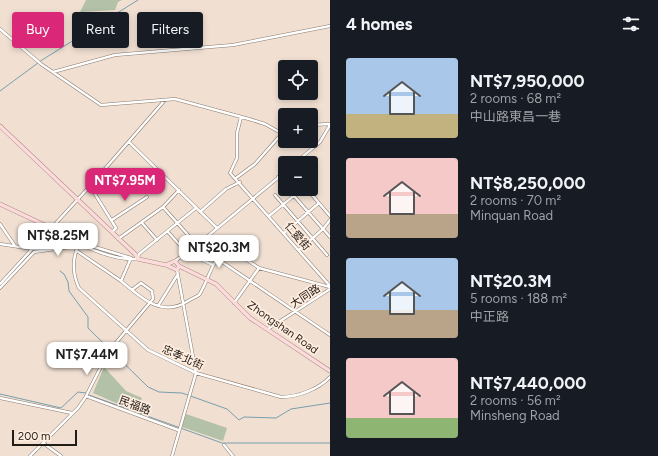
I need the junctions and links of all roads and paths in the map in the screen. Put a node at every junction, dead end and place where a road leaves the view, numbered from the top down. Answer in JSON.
{"nodes":[{"id":1,"x":330,"y":26,"type":"edge"},
{"id":2,"x":0,"y":30,"type":"edge"},
{"id":3,"x":53,"y":72,"type":"junction"},
{"id":4,"x":165,"y":100,"type":"junction"},
{"id":5,"x":241,"y":117,"type":"junction"},
{"id":6,"x":318,"y":125,"type":"edge"},
{"id":7,"x":330,"y":125,"type":"edge"},
{"id":8,"x":0,"y":126,"type":"edge"},
{"id":9,"x":278,"y":131,"type":"edge"},
{"id":10,"x":278,"y":137,"type":"edge"},
{"id":11,"x":129,"y":142,"type":"junction"},
{"id":12,"x":303,"y":156,"type":"edge"},
{"id":13,"x":278,"y":177,"type":"edge"},
{"id":14,"x":236,"y":178,"type":"junction"},
{"id":15,"x":240,"y":182,"type":"junction"},
{"id":16,"x":90,"y":186,"type":"junction"},
{"id":17,"x":179,"y":190,"type":"junction"},
{"id":18,"x":275,"y":195,"type":"dead end"},
{"id":19,"x":294,"y":196,"type":"joint"},
{"id":20,"x":313,"y":196,"type":"edge"},
{"id":21,"x":147,"y":197,"type":"dead end"},
{"id":22,"x":254,"y":198,"type":"junction"},
{"id":23,"x":78,"y":200,"type":"junction"},
{"id":24,"x":319,"y":203,"type":"junction"},
{"id":25,"x":284,"y":204,"type":"junction"},
{"id":26,"x":0,"y":205,"type":"edge"},
{"id":27,"x":162,"y":207,"type":"junction"},
{"id":28,"x":196,"y":208,"type":"junction"},
{"id":29,"x":200,"y":212,"type":"junction"},
{"id":30,"x":308,"y":213,"type":"junction"},
{"id":31,"x":269,"y":216,"type":"junction"},
{"id":32,"x":330,"y":216,"type":"edge"},
{"id":33,"x":112,"y":220,"type":"junction"},
{"id":34,"x":330,"y":220,"type":"edge"},
{"id":35,"x":298,"y":221,"type":"junction"},
{"id":36,"x":142,"y":223,"type":"junction"},
{"id":37,"x":0,"y":224,"type":"edge"},
{"id":38,"x":177,"y":224,"type":"junction"},
{"id":39,"x":217,"y":228,"type":"junction"},
{"id":40,"x":50,"y":229,"type":"junction"},
{"id":41,"x":323,"y":230,"type":"junction"},
{"id":42,"x":111,"y":232,"type":"junction"},
{"id":43,"x":168,"y":232,"type":"junction"},
{"id":44,"x":284,"y":233,"type":"junction"},
{"id":45,"x":209,"y":235,"type":"junction"},
{"id":46,"x":330,"y":237,"type":"edge"},
{"id":47,"x":313,"y":238,"type":"junction"},
{"id":48,"x":118,"y":239,"type":"junction"},
{"id":49,"x":157,"y":240,"type":"junction"},
{"id":50,"x":79,"y":243,"type":"junction"},
{"id":51,"x":0,"y":244,"type":"edge"},
{"id":52,"x":15,"y":246,"type":"junction"},
{"id":53,"x":87,"y":246,"type":"junction"},
{"id":54,"x":197,"y":246,"type":"junction"},
{"id":55,"x":299,"y":250,"type":"junction"},
{"id":56,"x":33,"y":251,"type":"junction"},
{"id":57,"x":77,"y":251,"type":"junction"},
{"id":58,"x":187,"y":253,"type":"junction"},
{"id":59,"x":327,"y":255,"type":"dead end"},
{"id":60,"x":130,"y":259,"type":"junction"},
{"id":61,"x":138,"y":259,"type":"junction"},
{"id":62,"x":217,"y":259,"type":"junction"},
{"id":63,"x":175,"y":261,"type":"junction"},
{"id":64,"x":166,"y":265,"type":"junction"},
{"id":65,"x":213,"y":265,"type":"junction"},
{"id":66,"x":259,"y":268,"type":"junction"},
{"id":67,"x":178,"y":270,"type":"junction"},
{"id":68,"x":206,"y":278,"type":"junction"},
{"id":69,"x":121,"y":281,"type":"junction"},
{"id":70,"x":250,"y":281,"type":"junction"},
{"id":71,"x":327,"y":282,"type":"junction"},
{"id":72,"x":0,"y":284,"type":"edge"},
{"id":73,"x":326,"y":286,"type":"junction"},
{"id":74,"x":330,"y":287,"type":"edge"},
{"id":75,"x":0,"y":288,"type":"edge"},
{"id":76,"x":133,"y":289,"type":"junction"},
{"id":77,"x":150,"y":302,"type":"junction"},
{"id":78,"x":184,"y":303,"type":"junction"},
{"id":79,"x":234,"y":303,"type":"junction"},
{"id":80,"x":158,"y":306,"type":"junction"},
{"id":81,"x":295,"y":312,"type":"junction"},
{"id":82,"x":268,"y":329,"type":"junction"},
{"id":83,"x":125,"y":331,"type":"junction"},
{"id":84,"x":330,"y":335,"type":"edge"},
{"id":85,"x":330,"y":371,"type":"edge"},
{"id":86,"x":196,"y":373,"type":"junction"},
{"id":87,"x":330,"y":377,"type":"edge"},
{"id":88,"x":86,"y":396,"type":"junction"},
{"id":89,"x":0,"y":398,"type":"edge"},
{"id":90,"x":72,"y":414,"type":"junction"},
{"id":91,"x":178,"y":430,"type":"junction"},
{"id":92,"x":42,"y":443,"type":"junction"},
{"id":93,"x":224,"y":445,"type":"dead end"},
{"id":94,"x":30,"y":456,"type":"edge"},
{"id":95,"x":61,"y":456,"type":"edge"},
{"id":96,"x":172,"y":456,"type":"edge"},
{"id":97,"x":233,"y":456,"type":"edge"}],
"edges":[{"from":1,"to":3,"type":"street"},
{"from":2,"to":3,"type":"street"},
{"from":3,"to":4,"type":"street"},
{"from":4,"to":5,"type":"street"},
{"from":4,"to":11,"type":"street"},
{"from":5,"to":9,"type":"street"},
{"from":5,"to":14,"type":"street"},
{"from":6,"to":7,"type":"street"},
{"from":7,"to":12,"type":"street"},
{"from":8,"to":23,"type":"main road"},
{"from":10,"to":14,"type":"street"},
{"from":11,"to":16,"type":"street"},
{"from":11,"to":17,"type":"street"},
{"from":13,"to":22,"type":"street"},
{"from":14,"to":15,"type":"street","name":"仁愛街"},
{"from":15,"to":22,"type":"street","name":"仁愛街"},
{"from":15,"to":29,"type":"street"},
{"from":16,"to":23,"type":"street"},
{"from":16,"to":33,"type":"street"},
{"from":17,"to":27,"type":"street"},
{"from":17,"to":28,"type":"street"},
{"from":18,"to":25,"type":"street"},
{"from":19,"to":25,"type":"street"},
{"from":19,"to":30,"type":"street"},
{"from":20,"to":24,"type":"street"},
{"from":21,"to":33,"type":"street"},
{"from":22,"to":31,"type":"street","name":"仁愛街"},
{"from":22,"to":39,"type":"street"},
{"from":23,"to":40,"type":"street"},
{"from":23,"to":42,"type":"main road"},
{"from":24,"to":30,"type":"street"},
{"from":24,"to":32,"type":"street"},
{"from":25,"to":31,"type":"street"},
{"from":25,"to":35,"type":"street"},
{"from":26,"to":40,"type":"main road"},
{"from":27,"to":36,"type":"street"},
{"from":27,"to":38,"type":"street"},
{"from":28,"to":29,"type":"street"},
{"from":28,"to":38,"type":"street"},
{"from":29,"to":39,"type":"street"},
{"from":30,"to":35,"type":"street"},
{"from":30,"to":41,"type":"street"},
{"from":31,"to":44,"type":"street","name":"仁愛街"},
{"from":33,"to":42,"type":"street"},
{"from":34,"to":41,"type":"street"},
{"from":35,"to":44,"type":"street"},
{"from":35,"to":47,"type":"street"},
{"from":36,"to":48,"type":"street"},
{"from":36,"to":49,"type":"street"},
{"from":37,"to":52,"type":"street"},
{"from":38,"to":43,"type":"street"},
{"from":38,"to":54,"type":"street"},
{"from":39,"to":45,"type":"street"},
{"from":40,"to":50,"type":"street"},
{"from":40,"to":56,"type":"street"},
{"from":41,"to":46,"type":"street"},
{"from":41,"to":47,"type":"street"},
{"from":42,"to":48,"type":"main road"},
{"from":43,"to":49,"type":"street"},
{"from":43,"to":58,"type":"street"},
{"from":44,"to":55,"type":"street","name":"仁愛街"},
{"from":45,"to":54,"type":"street"},
{"from":45,"to":66,"type":"street"},
{"from":47,"to":55,"type":"street"},
{"from":47,"to":59,"type":"street"},
{"from":48,"to":61,"type":"main road"},
{"from":49,"to":61,"type":"street"},
{"from":50,"to":53,"type":"street"},
{"from":50,"to":53,"type":"street"},
{"from":50,"to":56,"type":"street"},
{"from":50,"to":57,"type":"street","name":"忠孝北街"},
{"from":51,"to":52,"type":"street"},
{"from":52,"to":56,"type":"street"},
{"from":53,"to":60,"type":"street"},
{"from":54,"to":58,"type":"street"},
{"from":54,"to":62,"type":"street"},
{"from":55,"to":71,"type":"street","name":"仁愛街"},
{"from":56,"to":72,"type":"street"},
{"from":56,"to":75,"type":"street"},
{"from":57,"to":69,"type":"street"},
{"from":57,"to":83,"type":"street","name":"忠孝北街"},
{"from":58,"to":63,"type":"street"},
{"from":58,"to":65,"type":"street"},
{"from":60,"to":61,"type":"street"},
{"from":60,"to":69,"type":"street"},
{"from":61,"to":64,"type":"main road","name":"Zhongshan Road"},
{"from":62,"to":65,"type":"street"},
{"from":62,"to":70,"type":"street"},
{"from":63,"to":64,"type":"main road"},
{"from":63,"to":67,"type":"main road"},
{"from":64,"to":67,"type":"main road","name":"Zhongshan Road"},
{"from":65,"to":68,"type":"street"},
{"from":66,"to":70,"type":"street"},
{"from":66,"to":73,"type":"street"},
{"from":67,"to":68,"type":"main road","name":"Zhongshan Road"},
{"from":67,"to":78,"type":"street"},
{"from":67,"to":80,"type":"street"},
{"from":68,"to":78,"type":"street"},
{"from":68,"to":79,"type":"main road","name":"Zhongshan Road"},
{"from":69,"to":76,"type":"street"},
{"from":70,"to":79,"type":"street"},
{"from":70,"to":81,"type":"street"},
{"from":71,"to":73,"type":"street"},
{"from":71,"to":74,"type":"street","name":"仁愛街"},
{"from":73,"to":74,"type":"street"},
{"from":74,"to":81,"type":"street","name":"大同路"},
{"from":76,"to":77,"type":"street"},
{"from":76,"to":77,"type":"street"},
{"from":77,"to":80,"type":"street"},
{"from":77,"to":83,"type":"street"},
{"from":78,"to":80,"type":"street"},
{"from":78,"to":86,"type":"street"},
{"from":79,"to":82,"type":"main road","name":"Zhongshan Road"},
{"from":81,"to":82,"type":"street","name":"大同路"},
{"from":81,"to":84,"type":"street"},
{"from":82,"to":85,"type":"main road","name":"Zhongshan Road"},
{"from":83,"to":86,"type":"street","name":"忠孝北街"},
{"from":83,"to":88,"type":"street"},
{"from":86,"to":87,"type":"street","name":"忠孝北街"},
{"from":86,"to":91,"type":"street"},
{"from":88,"to":90,"type":"street"},
{"from":88,"to":91,"type":"street","name":"民福路"},
{"from":89,"to":90,"type":"street"},
{"from":90,"to":92,"type":"street"},
{"from":91,"to":96,"type":"street"},
{"from":92,"to":94,"type":"street"},
{"from":92,"to":95,"type":"street"},
{"from":93,"to":97,"type":"street"}]}
